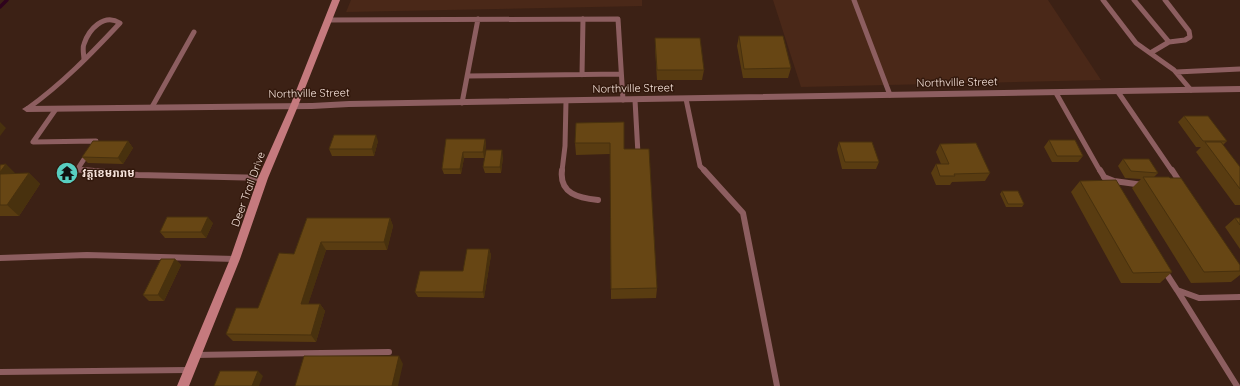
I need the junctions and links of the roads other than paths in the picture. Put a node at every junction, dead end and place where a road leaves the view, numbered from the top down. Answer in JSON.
{"nodes":[{"id":1,"x":336,"y":0,"type":"edge"},
{"id":2,"x":854,"y":0,"type":"edge"},
{"id":3,"x":1103,"y":0,"type":"edge"},
{"id":4,"x":1134,"y":0,"type":"edge"},
{"id":5,"x":1165,"y":0,"type":"edge"},
{"id":6,"x":478,"y":19,"type":"junction"},
{"id":7,"x":583,"y":19,"type":"junction"},
{"id":8,"x":328,"y":20,"type":"junction"},
{"id":9,"x":194,"y":32,"type":"dead end"},
{"id":10,"x":1169,"y":42,"type":"junction"},
{"id":11,"x":1152,"y":52,"type":"junction"},
{"id":12,"x":84,"y":60,"type":"junction"},
{"id":13,"x":1240,"y":69,"type":"edge"},
{"id":14,"x":1176,"y":72,"type":"junction"},
{"id":15,"x":621,"y":74,"type":"junction"},
{"id":16,"x":582,"y":75,"type":"junction"},
{"id":17,"x":467,"y":76,"type":"junction"},
{"id":18,"x":1240,"y":89,"type":"edge"},
{"id":19,"x":1191,"y":90,"type":"junction"},
{"id":20,"x":1118,"y":92,"type":"junction"},
{"id":21,"x":1056,"y":93,"type":"junction"},
{"id":22,"x":890,"y":96,"type":"junction"},
{"id":23,"x":686,"y":99,"type":"junction"},
{"id":24,"x":623,"y":100,"type":"junction"},
{"id":25,"x":635,"y":100,"type":"junction"},
{"id":26,"x":566,"y":101,"type":"junction"},
{"id":27,"x":462,"y":103,"type":"junction"},
{"id":28,"x":294,"y":106,"type":"junction"},
{"id":29,"x":152,"y":108,"type":"junction"},
{"id":30,"x":27,"y":109,"type":"joint"},
{"id":31,"x":56,"y":109,"type":"junction"},
{"id":32,"x":638,"y":154,"type":"edge"},
{"id":33,"x":1104,"y":177,"type":"junction"},
{"id":34,"x":263,"y":178,"type":"junction"},
{"id":35,"x":1152,"y":184,"type":"edge"},
{"id":36,"x":1112,"y":190,"type":"edge"},
{"id":37,"x":1187,"y":193,"type":"edge"},
{"id":38,"x":598,"y":200,"type":"dead end"},
{"id":39,"x":0,"y":258,"type":"edge"},
{"id":40,"x":235,"y":259,"type":"junction"},
{"id":41,"x":1160,"y":264,"type":"edge"},
{"id":42,"x":1177,"y":290,"type":"junction"},
{"id":43,"x":1240,"y":297,"type":"edge"},
{"id":44,"x":389,"y":352,"type":"dead end"},
{"id":45,"x":194,"y":355,"type":"junction"},
{"id":46,"x":188,"y":370,"type":"junction"},
{"id":47,"x":0,"y":372,"type":"edge"},
{"id":48,"x":183,"y":386,"type":"edge"},
{"id":49,"x":777,"y":386,"type":"edge"},
{"id":50,"x":1237,"y":386,"type":"edge"}],
"edges":[{"from":1,"to":8,"type":"street","name":"Deer Trail Drive"},
{"from":2,"to":22,"type":"lane"},
{"from":3,"to":11,"type":"lane"},
{"from":4,"to":10,"type":"lane"},
{"from":5,"to":10,"type":"lane"},
{"from":6,"to":7,"type":"lane"},
{"from":6,"to":8,"type":"lane"},
{"from":6,"to":17,"type":"lane"},
{"from":7,"to":15,"type":"lane"},
{"from":7,"to":16,"type":"lane"},
{"from":8,"to":28,"type":"street","name":"Deer Trail Drive"},
{"from":9,"to":29,"type":"lane"},
{"from":10,"to":11,"type":"lane"},
{"from":11,"to":14,"type":"lane"},
{"from":12,"to":12,"type":"lane"},
{"from":12,"to":30,"type":"lane"},
{"from":13,"to":14,"type":"lane"},
{"from":14,"to":19,"type":"lane"},
{"from":15,"to":16,"type":"lane"},
{"from":15,"to":24,"type":"lane"},
{"from":16,"to":17,"type":"lane"},
{"from":17,"to":27,"type":"lane"},
{"from":18,"to":19,"type":"street","name":"Northville Street"},
{"from":19,"to":20,"type":"street","name":"Northville Street"},
{"from":20,"to":21,"type":"street","name":"Northville Street"},
{"from":20,"to":37,"type":"lane"},
{"from":21,"to":22,"type":"street","name":"Northville Street"},
{"from":21,"to":33,"type":"lane"},
{"from":22,"to":23,"type":"street","name":"Northville Street"},
{"from":23,"to":25,"type":"street","name":"Northville Street"},
{"from":23,"to":49,"type":"lane"},
{"from":24,"to":25,"type":"street","name":"Northville Street"},
{"from":24,"to":26,"type":"street","name":"Northville Street"},
{"from":25,"to":32,"type":"lane"},
{"from":26,"to":27,"type":"street","name":"Northville Street"},
{"from":26,"to":38,"type":"lane"},
{"from":27,"to":28,"type":"street","name":"Northville Street"},
{"from":28,"to":29,"type":"street","name":"Northville Street"},
{"from":28,"to":34,"type":"street","name":"Deer Trail Drive"},
{"from":29,"to":31,"type":"street","name":"Northville Street"},
{"from":30,"to":31,"type":"street","name":"Northville Street"},
{"from":31,"to":34,"type":"lane"},
{"from":33,"to":35,"type":"lane"},
{"from":33,"to":36,"type":"lane"},
{"from":34,"to":40,"type":"street","name":"Deer Trail Drive"},
{"from":39,"to":40,"type":"lane"},
{"from":40,"to":45,"type":"street","name":"Deer Trail Drive"},
{"from":41,"to":42,"type":"lane"},
{"from":42,"to":43,"type":"lane"},
{"from":42,"to":50,"type":"lane"},
{"from":44,"to":45,"type":"lane"},
{"from":45,"to":46,"type":"street","name":"Deer Trail Drive"},
{"from":46,"to":47,"type":"lane"},
{"from":46,"to":48,"type":"street","name":"Deer Trail Drive"}]}
